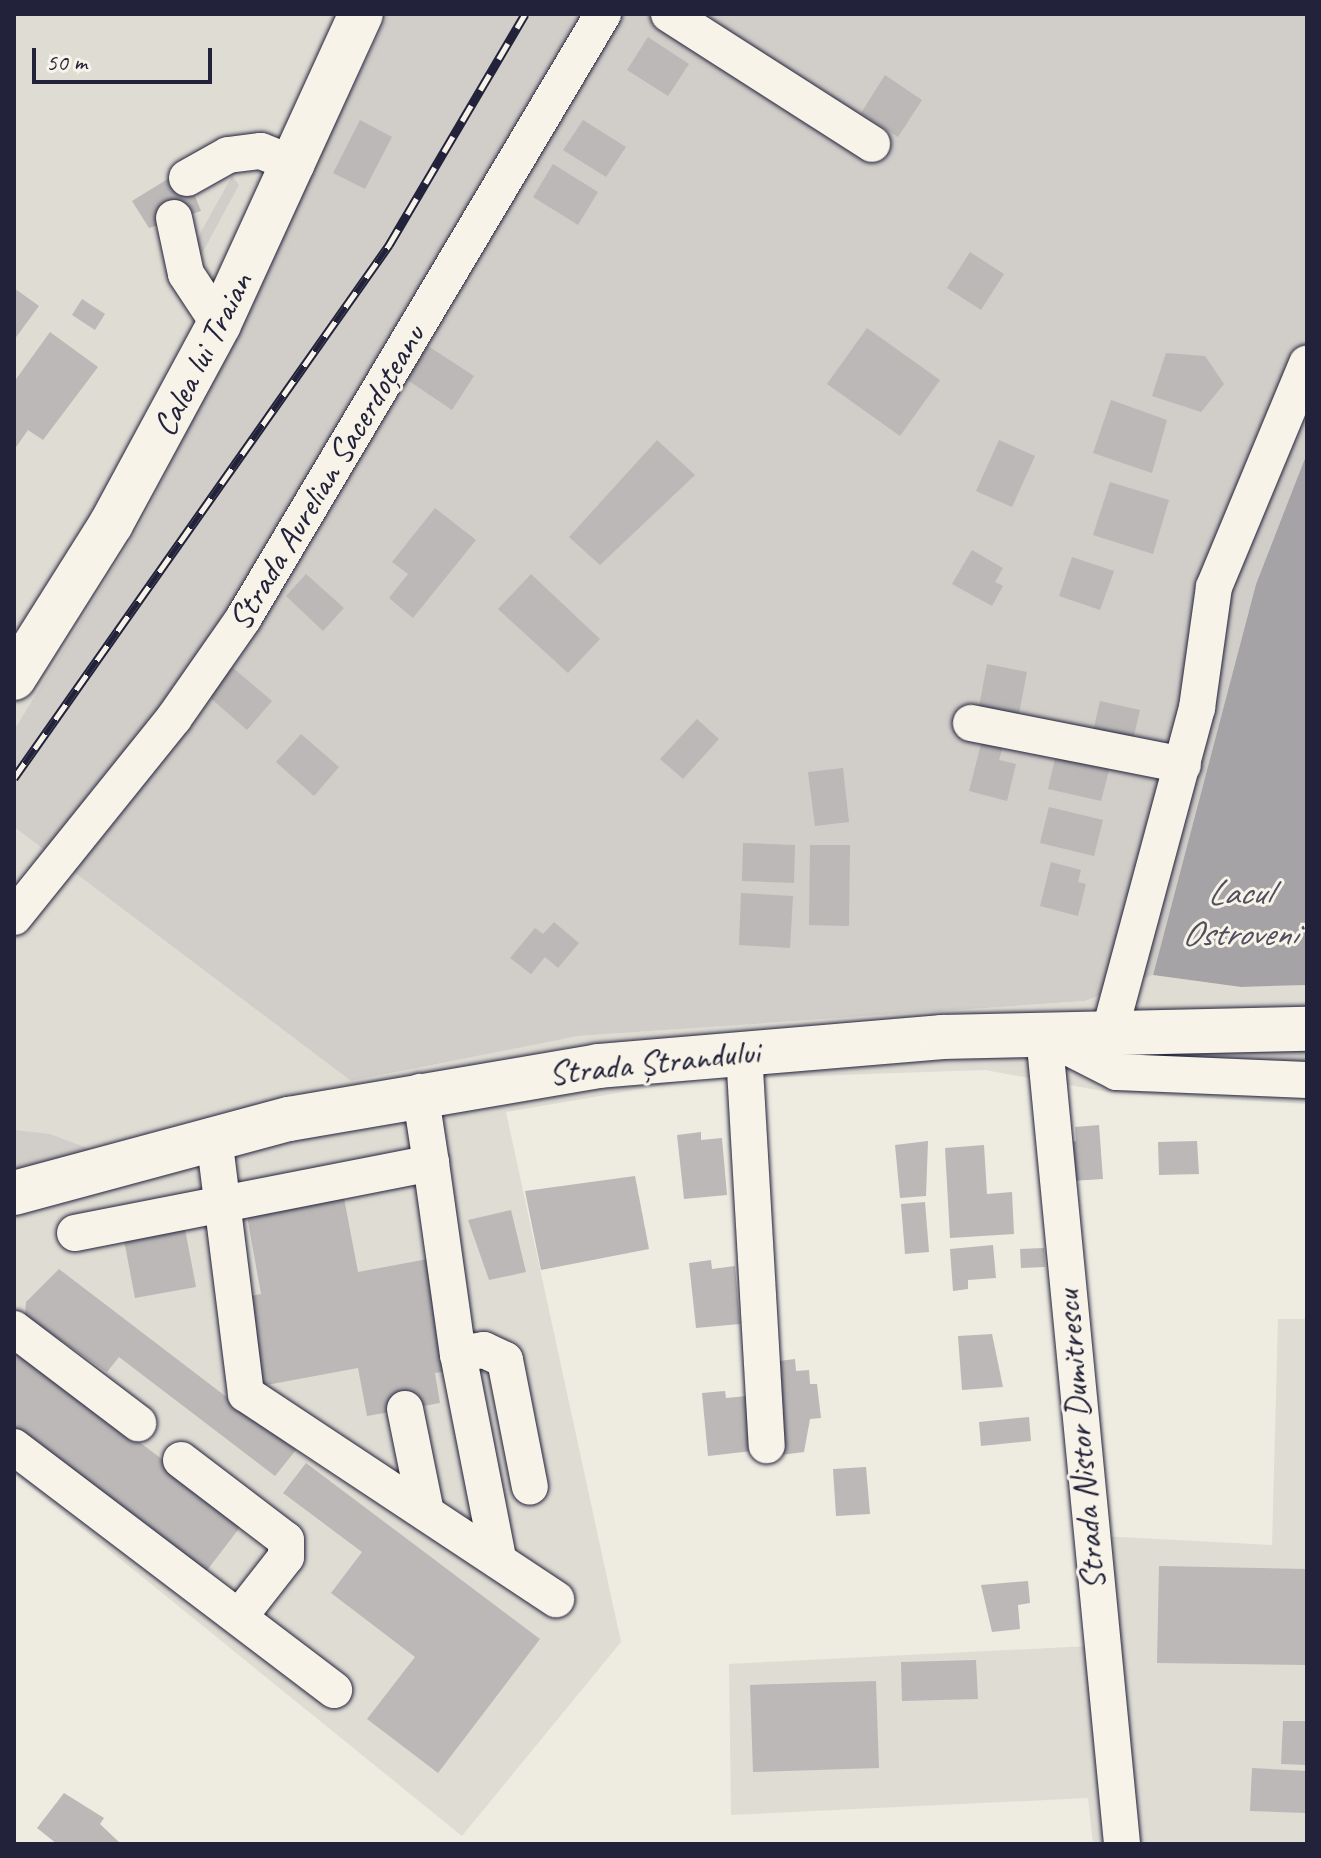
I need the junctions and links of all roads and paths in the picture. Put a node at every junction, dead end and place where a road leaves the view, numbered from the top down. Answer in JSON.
{"nodes":[{"id":1,"x":361,"y":14,"type":"edge"},
{"id":2,"x":603,"y":14,"type":"edge"},
{"id":3,"x":669,"y":14,"type":"edge"},
{"id":4,"x":872,"y":144,"type":"dead end"},
{"id":5,"x":296,"y":165,"type":"junction"},
{"id":6,"x":187,"y":178,"type":"dead end"},
{"id":7,"x":174,"y":218,"type":"dead end"},
{"id":8,"x":219,"y":324,"type":"junction"},
{"id":9,"x":1307,"y":364,"type":"edge"},
{"id":10,"x":14,"y":678,"type":"edge"},
{"id":11,"x":971,"y":723,"type":"dead end"},
{"id":12,"x":1183,"y":765,"type":"junction"},
{"id":13,"x":14,"y":917,"type":"edge"},
{"id":14,"x":1307,"y":1029,"type":"edge"},
{"id":15,"x":1109,"y":1034,"type":"junction"},
{"id":16,"x":1044,"y":1035,"type":"junction"},
{"id":17,"x":744,"y":1052,"type":"junction"},
{"id":18,"x":1307,"y":1080,"type":"edge"},
{"id":19,"x":420,"y":1092,"type":"junction"},
{"id":20,"x":214,"y":1137,"type":"junction"},
{"id":21,"x":431,"y":1163,"type":"junction"},
{"id":22,"x":14,"y":1193,"type":"edge"},
{"id":23,"x":223,"y":1200,"type":"junction"},
{"id":24,"x":75,"y":1233,"type":"dead end"},
{"id":25,"x":14,"y":1329,"type":"edge"},
{"id":26,"x":458,"y":1354,"type":"junction"},
{"id":27,"x":405,"y":1409,"type":"dead end"},
{"id":28,"x":138,"y":1423,"type":"dead end"},
{"id":29,"x":767,"y":1445,"type":"dead end"},
{"id":30,"x":14,"y":1447,"type":"edge"},
{"id":31,"x":181,"y":1460,"type":"dead end"},
{"id":32,"x":530,"y":1487,"type":"dead end"},
{"id":33,"x":426,"y":1512,"type":"junction"},
{"id":34,"x":498,"y":1558,"type":"junction"},
{"id":35,"x":556,"y":1599,"type":"dead end"},
{"id":36,"x":239,"y":1617,"type":"junction"},
{"id":37,"x":334,"y":1690,"type":"dead end"},
{"id":38,"x":1122,"y":1844,"type":"edge"}],
"edges":[{"from":1,"to":5,"type":"main road","name":"Calea lui Traian"},
{"from":2,"to":13,"type":"street","name":"Strada Aurelian Sacerdoțeanu"},
{"from":3,"to":4,"type":"street"},
{"from":5,"to":6,"type":"street"},
{"from":5,"to":8,"type":"main road","name":"Calea lui Traian"},
{"from":7,"to":8,"type":"street"},
{"from":8,"to":10,"type":"main road","name":"Calea lui Traian"},
{"from":9,"to":12,"type":"street"},
{"from":11,"to":12,"type":"street"},
{"from":12,"to":15,"type":"street"},
{"from":14,"to":15,"type":"main road","name":"Strada Ștrandului"},
{"from":15,"to":16,"type":"main road","name":"Strada Ștrandului"},
{"from":16,"to":17,"type":"main road","name":"Strada Ștrandului"},
{"from":16,"to":18,"type":"street"},
{"from":16,"to":38,"type":"street","name":"Strada Nistor Dumitrescu"},
{"from":17,"to":19,"type":"main road","name":"Strada Ștrandului"},
{"from":17,"to":29,"type":"street"},
{"from":19,"to":20,"type":"main road","name":"Strada Ștrandului"},
{"from":19,"to":21,"type":"street"},
{"from":20,"to":22,"type":"main road","name":"Strada Ștrandului"},
{"from":20,"to":23,"type":"street"},
{"from":21,"to":23,"type":"street"},
{"from":21,"to":26,"type":"street"},
{"from":23,"to":24,"type":"street"},
{"from":23,"to":33,"type":"street"},
{"from":25,"to":28,"type":"street"},
{"from":26,"to":32,"type":"street"},
{"from":26,"to":34,"type":"street"},
{"from":27,"to":33,"type":"street"},
{"from":30,"to":36,"type":"street"},
{"from":31,"to":36,"type":"street"},
{"from":33,"to":34,"type":"street"},
{"from":34,"to":35,"type":"street"},
{"from":36,"to":37,"type":"street"}]}
